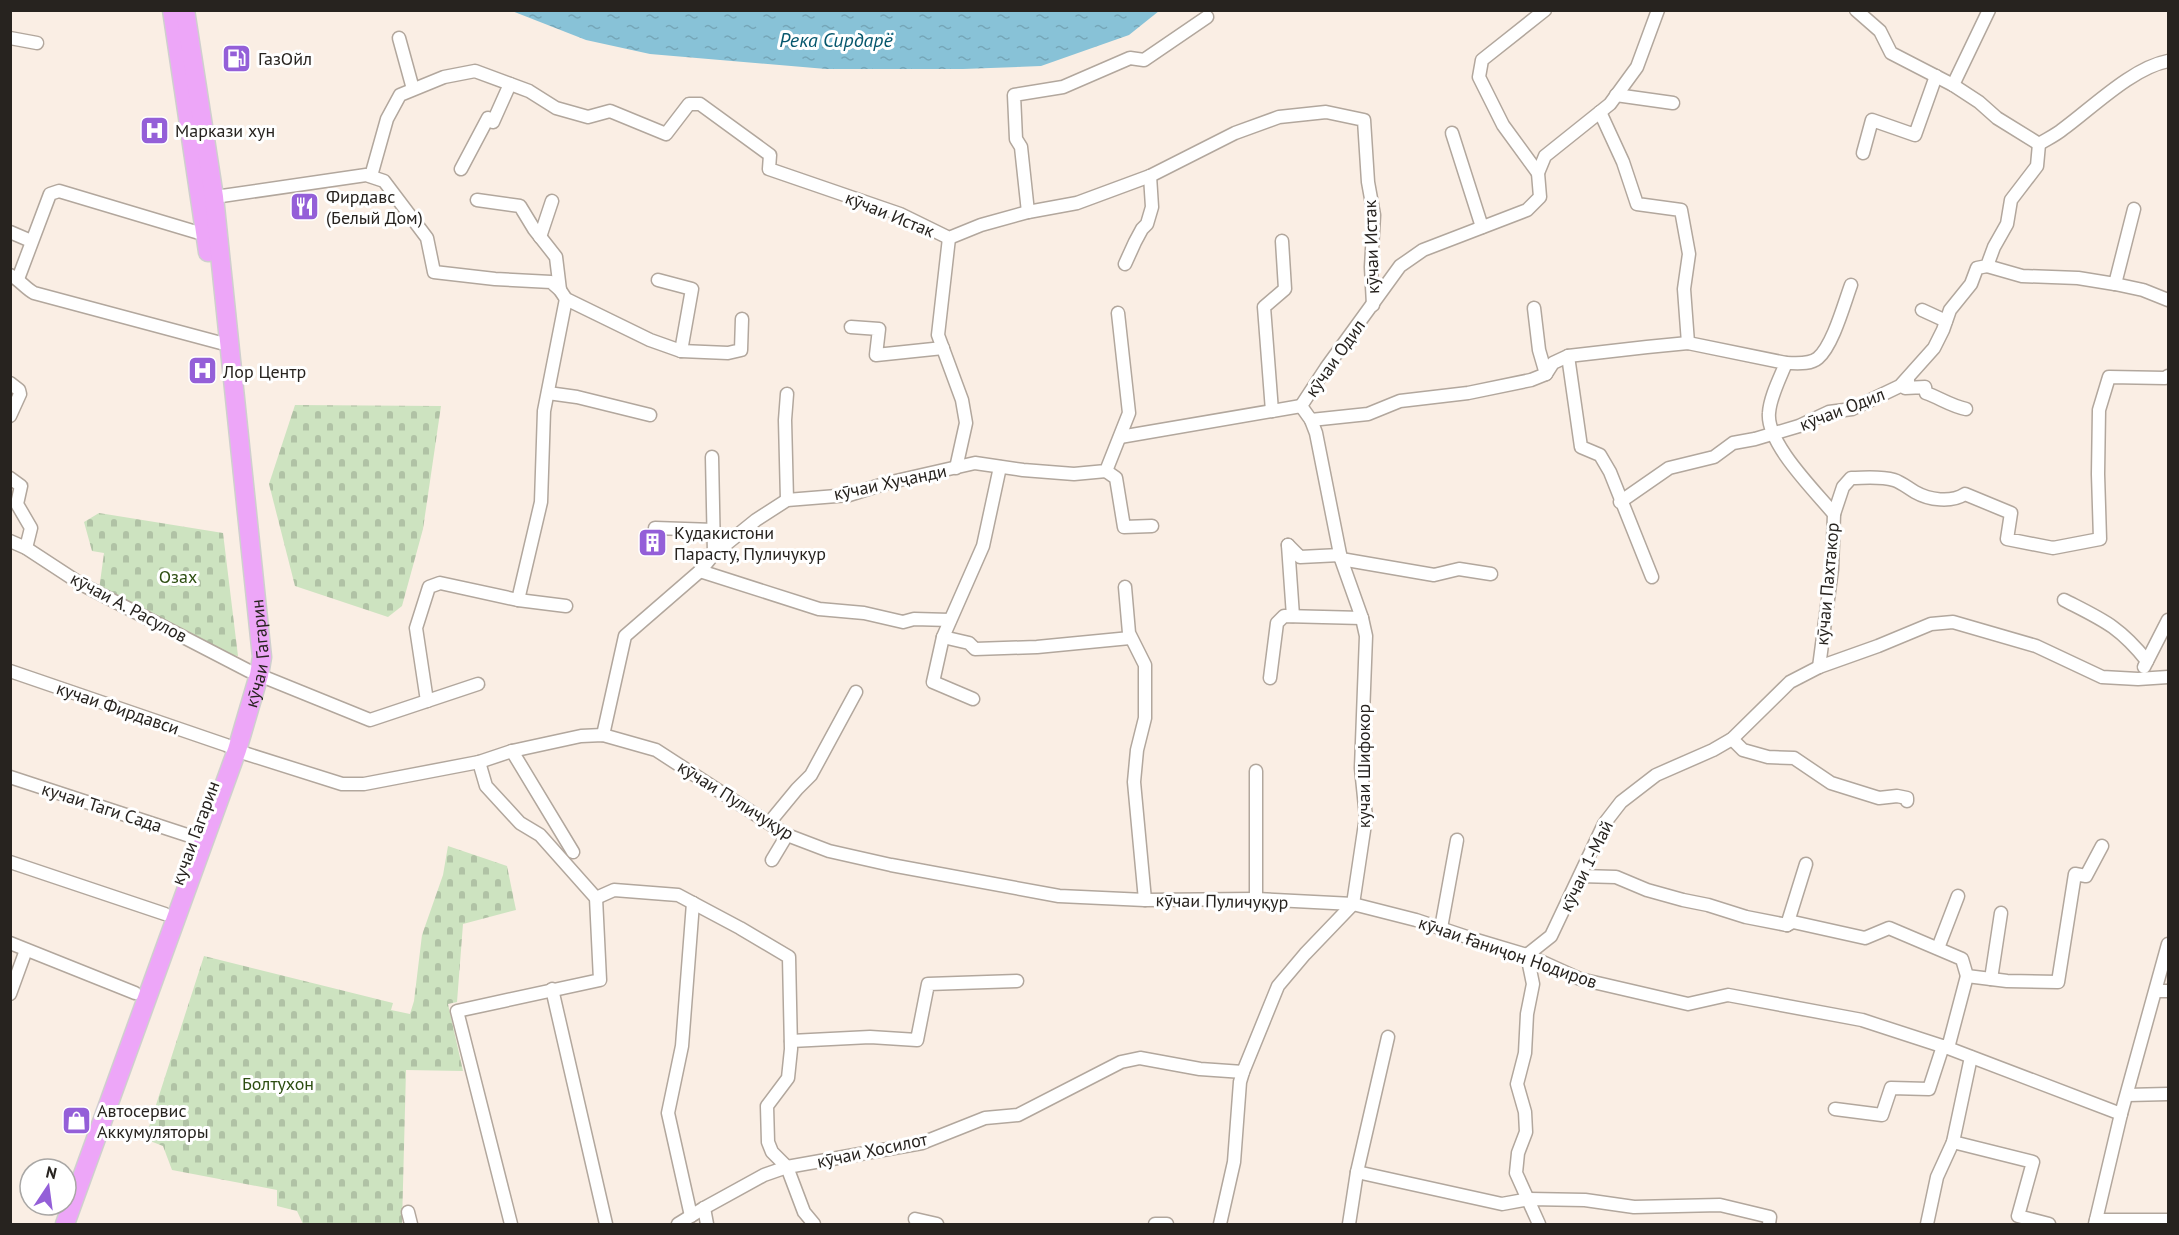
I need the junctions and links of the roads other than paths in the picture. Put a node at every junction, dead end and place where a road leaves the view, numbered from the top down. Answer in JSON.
{"nodes":[{"id":1,"x":1545,"y":10,"type":"edge"},
{"id":2,"x":1658,"y":10,"type":"edge"},
{"id":3,"x":1856,"y":10,"type":"edge"},
{"id":4,"x":1989,"y":10,"type":"edge"},
{"id":5,"x":181,"y":13,"type":"edge"},
{"id":6,"x":1207,"y":17,"type":"dead end"},
{"id":7,"x":10,"y":38,"type":"edge"},
{"id":8,"x":399,"y":38,"type":"dead end"},
{"id":9,"x":37,"y":43,"type":"dead end"},
{"id":10,"x":2169,"y":61,"type":"edge"},
{"id":11,"x":1936,"y":76,"type":"junction"},
{"id":12,"x":510,"y":84,"type":"junction"},
{"id":13,"x":1953,"y":85,"type":"junction"},
{"id":14,"x":413,"y":89,"type":"junction"},
{"id":15,"x":1616,"y":95,"type":"junction"},
{"id":16,"x":1673,"y":103,"type":"dead end"},
{"id":17,"x":1600,"y":112,"type":"junction"},
{"id":18,"x":1452,"y":133,"type":"dead end"},
{"id":19,"x":2039,"y":144,"type":"junction"},
{"id":20,"x":1863,"y":153,"type":"dead end"},
{"id":21,"x":461,"y":168,"type":"dead end"},
{"id":22,"x":1538,"y":173,"type":"junction"},
{"id":23,"x":370,"y":176,"type":"junction"},
{"id":24,"x":1150,"y":176,"type":"junction"},
{"id":25,"x":207,"y":198,"type":"junction"},
{"id":26,"x":477,"y":200,"type":"dead end"},
{"id":27,"x":552,"y":201,"type":"dead end"},
{"id":28,"x":2134,"y":209,"type":"dead end"},
{"id":29,"x":1028,"y":212,"type":"junction"},
{"id":30,"x":1482,"y":227,"type":"junction"},
{"id":31,"x":10,"y":232,"type":"edge"},
{"id":32,"x":206,"y":235,"type":"junction"},
{"id":33,"x":540,"y":237,"type":"junction"},
{"id":34,"x":949,"y":238,"type":"junction"},
{"id":35,"x":31,"y":241,"type":"junction"},
{"id":36,"x":1282,"y":241,"type":"dead end"},
{"id":37,"x":1125,"y":264,"type":"dead end"},
{"id":38,"x":1987,"y":266,"type":"junction"},
{"id":39,"x":14,"y":277,"type":"edge"},
{"id":40,"x":658,"y":280,"type":"dead end"},
{"id":41,"x":2115,"y":284,"type":"junction"},
{"id":42,"x":1851,"y":285,"type":"dead end"},
{"id":43,"x":563,"y":294,"type":"junction"},
{"id":44,"x":2169,"y":300,"type":"edge"},
{"id":45,"x":1373,"y":305,"type":"junction"},
{"id":46,"x":1534,"y":308,"type":"dead end"},
{"id":47,"x":1922,"y":310,"type":"dead end"},
{"id":48,"x":1118,"y":313,"type":"dead end"},
{"id":49,"x":742,"y":319,"type":"dead end"},
{"id":50,"x":1946,"y":321,"type":"junction"},
{"id":51,"x":851,"y":327,"type":"dead end"},
{"id":52,"x":221,"y":343,"type":"junction"},
{"id":53,"x":1688,"y":343,"type":"junction"},
{"id":54,"x":943,"y":348,"type":"junction"},
{"id":55,"x":681,"y":351,"type":"junction"},
{"id":56,"x":1568,"y":356,"type":"junction"},
{"id":57,"x":1786,"y":363,"type":"junction"},
{"id":58,"x":1546,"y":374,"type":"junction"},
{"id":59,"x":2169,"y":376,"type":"edge"},
{"id":60,"x":1908,"y":379,"type":"junction"},
{"id":61,"x":10,"y":383,"type":"edge"},
{"id":62,"x":548,"y":393,"type":"junction"},
{"id":63,"x":787,"y":394,"type":"dead end"},
{"id":64,"x":1300,"y":406,"type":"junction"},
{"id":65,"x":1966,"y":409,"type":"dead end"},
{"id":66,"x":1272,"y":411,"type":"junction"},
{"id":67,"x":650,"y":415,"type":"dead end"},
{"id":68,"x":10,"y":416,"type":"edge"},
{"id":69,"x":1311,"y":420,"type":"junction"},
{"id":70,"x":1773,"y":433,"type":"junction"},
{"id":71,"x":1120,"y":436,"type":"junction"},
{"id":72,"x":712,"y":457,"type":"dead end"},
{"id":73,"x":1000,"y":466,"type":"junction"},
{"id":74,"x":956,"y":468,"type":"junction"},
{"id":75,"x":1106,"y":471,"type":"junction"},
{"id":76,"x":10,"y":478,"type":"edge"},
{"id":77,"x":787,"y":500,"type":"junction"},
{"id":78,"x":1620,"y":502,"type":"junction"},
{"id":79,"x":1834,"y":514,"type":"junction"},
{"id":80,"x":1152,"y":526,"type":"dead end"},
{"id":81,"x":655,"y":528,"type":"dead end"},
{"id":82,"x":714,"y":530,"type":"junction"},
{"id":83,"x":10,"y":541,"type":"edge"},
{"id":84,"x":26,"y":548,"type":"junction"},
{"id":85,"x":714,"y":554,"type":"junction"},
{"id":86,"x":1341,"y":557,"type":"junction"},
{"id":87,"x":700,"y":571,"type":"junction"},
{"id":88,"x":1491,"y":574,"type":"dead end"},
{"id":89,"x":1652,"y":577,"type":"dead end"},
{"id":90,"x":1125,"y":587,"type":"dead end"},
{"id":91,"x":518,"y":600,"type":"junction"},
{"id":92,"x":2064,"y":600,"type":"dead end"},
{"id":93,"x":566,"y":606,"type":"dead end"},
{"id":94,"x":1293,"y":616,"type":"junction"},
{"id":95,"x":1362,"y":618,"type":"junction"},
{"id":96,"x":950,"y":620,"type":"junction"},
{"id":97,"x":2169,"y":620,"type":"edge"},
{"id":98,"x":944,"y":637,"type":"junction"},
{"id":99,"x":1130,"y":638,"type":"junction"},
{"id":100,"x":2147,"y":661,"type":"junction"},
{"id":101,"x":1819,"y":667,"type":"junction"},
{"id":102,"x":10,"y":671,"type":"edge"},
{"id":103,"x":254,"y":673,"type":"junction"},
{"id":104,"x":2169,"y":677,"type":"edge"},
{"id":105,"x":1270,"y":678,"type":"dead end"},
{"id":106,"x":2138,"y":679,"type":"junction"},
{"id":107,"x":478,"y":684,"type":"dead end"},
{"id":108,"x":855,"y":692,"type":"dead end"},
{"id":109,"x":973,"y":699,"type":"dead end"},
{"id":110,"x":427,"y":701,"type":"junction"},
{"id":111,"x":603,"y":735,"type":"junction"},
{"id":112,"x":1732,"y":739,"type":"junction"},
{"id":113,"x":232,"y":747,"type":"junction"},
{"id":114,"x":512,"y":751,"type":"junction"},
{"id":115,"x":479,"y":762,"type":"junction"},
{"id":116,"x":1256,"y":771,"type":"dead end"},
{"id":117,"x":10,"y":777,"type":"edge"},
{"id":118,"x":1907,"y":801,"type":"dead end"},
{"id":119,"x":769,"y":823,"type":"junction"},
{"id":120,"x":787,"y":835,"type":"junction"},
{"id":121,"x":193,"y":837,"type":"junction"},
{"id":122,"x":1457,"y":840,"type":"dead end"},
{"id":123,"x":2102,"y":846,"type":"dead end"},
{"id":124,"x":573,"y":852,"type":"dead end"},
{"id":125,"x":772,"y":860,"type":"dead end"},
{"id":126,"x":10,"y":862,"type":"edge"},
{"id":127,"x":1806,"y":864,"type":"dead end"},
{"id":128,"x":1580,"y":876,"type":"junction"},
{"id":129,"x":1958,"y":896,"type":"dead end"},
{"id":130,"x":596,"y":898,"type":"junction"},
{"id":131,"x":1256,"y":899,"type":"junction"},
{"id":132,"x":1145,"y":900,"type":"junction"},
{"id":133,"x":693,"y":903,"type":"junction"},
{"id":134,"x":1353,"y":904,"type":"junction"},
{"id":135,"x":2001,"y":913,"type":"dead end"},
{"id":136,"x":165,"y":914,"type":"junction"},
{"id":137,"x":1787,"y":925,"type":"junction"},
{"id":138,"x":1441,"y":928,"type":"junction"},
{"id":139,"x":10,"y":943,"type":"edge"},
{"id":140,"x":2169,"y":944,"type":"edge"},
{"id":141,"x":1938,"y":948,"type":"junction"},
{"id":142,"x":26,"y":950,"type":"junction"},
{"id":143,"x":1527,"y":955,"type":"junction"},
{"id":144,"x":1968,"y":976,"type":"junction"},
{"id":145,"x":1991,"y":979,"type":"junction"},
{"id":146,"x":1017,"y":981,"type":"dead end"},
{"id":147,"x":552,"y":989,"type":"junction"},
{"id":148,"x":2162,"y":990,"type":"edge"},
{"id":149,"x":135,"y":993,"type":"junction"},
{"id":150,"x":10,"y":994,"type":"edge"},
{"id":151,"x":1388,"y":1037,"type":"dead end"},
{"id":152,"x":791,"y":1041,"type":"junction"},
{"id":153,"x":1946,"y":1047,"type":"junction"},
{"id":154,"x":1971,"y":1057,"type":"junction"},
{"id":155,"x":1243,"y":1072,"type":"junction"},
{"id":156,"x":2127,"y":1095,"type":"junction"},
{"id":157,"x":2169,"y":1095,"type":"edge"},
{"id":158,"x":1835,"y":1109,"type":"dead end"},
{"id":159,"x":2121,"y":1114,"type":"junction"},
{"id":160,"x":1953,"y":1143,"type":"junction"},
{"id":161,"x":76,"y":1157,"type":"edge"},
{"id":162,"x":787,"y":1167,"type":"junction"},
{"id":163,"x":1357,"y":1172,"type":"junction"},
{"id":164,"x":1529,"y":1199,"type":"junction"},
{"id":165,"x":704,"y":1208,"type":"junction"},
{"id":166,"x":691,"y":1216,"type":"junction"},
{"id":167,"x":915,"y":1219,"type":"dead end"},
{"id":168,"x":2169,"y":1220,"type":"edge"},
{"id":169,"x":2096,"y":1222,"type":"edge"},
{"id":170,"x":65,"y":1224,"type":"edge"},
{"id":171,"x":511,"y":1224,"type":"edge"},
{"id":172,"x":606,"y":1224,"type":"edge"},
{"id":173,"x":678,"y":1224,"type":"edge"},
{"id":174,"x":707,"y":1224,"type":"edge"},
{"id":175,"x":814,"y":1224,"type":"edge"},
{"id":176,"x":937,"y":1224,"type":"edge"},
{"id":177,"x":1155,"y":1224,"type":"edge"},
{"id":178,"x":1167,"y":1224,"type":"edge"},
{"id":179,"x":1220,"y":1224,"type":"edge"},
{"id":180,"x":1349,"y":1224,"type":"edge"},
{"id":181,"x":1539,"y":1224,"type":"edge"},
{"id":182,"x":1769,"y":1224,"type":"edge"},
{"id":183,"x":1928,"y":1224,"type":"edge"},
{"id":184,"x":2049,"y":1224,"type":"edge"}],
"edges":[{"from":1,"to":22,"type":"street"},
{"from":2,"to":15,"type":"street"},
{"from":3,"to":11,"type":"street"},
{"from":4,"to":13,"type":"street"},
{"from":5,"to":25,"type":"highway","name":"кӯчаи Гагарин"},
{"from":6,"to":29,"type":"street"},
{"from":7,"to":9,"type":"street"},
{"from":8,"to":14,"type":"street"},
{"from":10,"to":19,"type":"street"},
{"from":11,"to":13,"type":"street"},
{"from":11,"to":20,"type":"street"},
{"from":12,"to":14,"type":"street","name":"кӯчаи Истак"},
{"from":12,"to":21,"type":"street"},
{"from":12,"to":34,"type":"street","name":"кӯчаи Истак"},
{"from":13,"to":19,"type":"street"},
{"from":14,"to":23,"type":"street","name":"кӯчаи Истак"},
{"from":15,"to":16,"type":"street"},
{"from":15,"to":17,"type":"street"},
{"from":17,"to":22,"type":"street"},
{"from":17,"to":53,"type":"street"},
{"from":18,"to":30,"type":"street"},
{"from":19,"to":38,"type":"street","name":"кӯчаи Одил"},
{"from":22,"to":30,"type":"street","name":"кӯчаи Одил"},
{"from":23,"to":25,"type":"street"},
{"from":23,"to":43,"type":"street"},
{"from":24,"to":29,"type":"street","name":"кӯчаи Истак"},
{"from":24,"to":37,"type":"street"},
{"from":24,"to":45,"type":"street","name":"кӯчаи Истак"},
{"from":25,"to":32,"type":"highway","name":"кӯчаи Гагарин"},
{"from":25,"to":103,"type":"highway","name":"кӯчаи Гагарин"},
{"from":26,"to":33,"type":"street"},
{"from":27,"to":33,"type":"street"},
{"from":28,"to":41,"type":"street"},
{"from":29,"to":34,"type":"street","name":"кӯчаи Истак"},
{"from":30,"to":45,"type":"street","name":"кӯчаи Одил"},
{"from":31,"to":35,"type":"street"},
{"from":32,"to":35,"type":"street"},
{"from":32,"to":52,"type":"highway","name":"кӯчаи Гагарин"},
{"from":33,"to":43,"type":"street"},
{"from":34,"to":54,"type":"street"},
{"from":35,"to":39,"type":"street"},
{"from":36,"to":66,"type":"street"},
{"from":38,"to":41,"type":"street"},
{"from":38,"to":50,"type":"street","name":"кӯчаи Одил"},
{"from":39,"to":52,"type":"street"},
{"from":40,"to":55,"type":"street"},
{"from":41,"to":44,"type":"street"},
{"from":42,"to":57,"type":"street"},
{"from":43,"to":55,"type":"street"},
{"from":43,"to":62,"type":"street"},
{"from":45,"to":64,"type":"street","name":"кӯчаи Одил"},
{"from":46,"to":58,"type":"street"},
{"from":47,"to":50,"type":"street"},
{"from":48,"to":71,"type":"street"},
{"from":49,"to":55,"type":"street"},
{"from":50,"to":60,"type":"street","name":"кӯчаи Одил"},
{"from":51,"to":54,"type":"street"},
{"from":52,"to":103,"type":"highway","name":"кӯчаи Гагарин"},
{"from":53,"to":56,"type":"street"},
{"from":53,"to":57,"type":"street"},
{"from":54,"to":74,"type":"street"},
{"from":56,"to":58,"type":"street","name":"кӯчаи Одил"},
{"from":56,"to":78,"type":"street"},
{"from":57,"to":70,"type":"street","name":"кӯчаи Пахтакор"},
{"from":58,"to":69,"type":"street","name":"кӯчаи Одил"},
{"from":59,"to":79,"type":"street"},
{"from":60,"to":65,"type":"street"},
{"from":60,"to":70,"type":"street","name":"кӯчаи Одил"},
{"from":61,"to":68,"type":"street"},
{"from":62,"to":67,"type":"street"},
{"from":62,"to":91,"type":"street"},
{"from":63,"to":77,"type":"street"},
{"from":64,"to":66,"type":"street"},
{"from":64,"to":69,"type":"street","name":"кӯчаи Одил"},
{"from":66,"to":71,"type":"street"},
{"from":69,"to":86,"type":"street","name":"кучаи Шифокор"},
{"from":70,"to":78,"type":"street","name":"кӯчаи Одил"},
{"from":70,"to":79,"type":"street","name":"кӯчаи Пахтакор"},
{"from":71,"to":75,"type":"street"},
{"from":72,"to":82,"type":"street"},
{"from":73,"to":74,"type":"street","name":"кӯчаи Хуҷанди"},
{"from":73,"to":75,"type":"street","name":"кӯчаи Хуҷанди"},
{"from":73,"to":96,"type":"street"},
{"from":74,"to":77,"type":"street","name":"кӯчаи Хуҷанди"},
{"from":75,"to":80,"type":"street"},
{"from":76,"to":84,"type":"street"},
{"from":77,"to":85,"type":"street","name":"кӯчаи Хуҷанди"},
{"from":78,"to":89,"type":"street"},
{"from":79,"to":101,"type":"street","name":"кӯчаи Пахтакор"},
{"from":81,"to":82,"type":"street"},
{"from":82,"to":85,"type":"street"},
{"from":83,"to":84,"type":"street","name":"кӯчаи А. Расулов"},
{"from":84,"to":103,"type":"street","name":"кӯчаи А. Расулов"},
{"from":85,"to":87,"type":"street","name":"кӯчаи Хуҷанди"},
{"from":86,"to":88,"type":"street"},
{"from":86,"to":94,"type":"street"},
{"from":86,"to":95,"type":"street","name":"кучаи Шифокор"},
{"from":87,"to":96,"type":"street"},
{"from":87,"to":111,"type":"street","name":"кӯчаи Хуҷанди"},
{"from":90,"to":99,"type":"street"},
{"from":91,"to":93,"type":"street"},
{"from":91,"to":110,"type":"street"},
{"from":92,"to":100,"type":"street"},
{"from":94,"to":95,"type":"street"},
{"from":94,"to":105,"type":"street"},
{"from":95,"to":134,"type":"street","name":"кучаи Шифокор"},
{"from":96,"to":98,"type":"street"},
{"from":97,"to":100,"type":"street"},
{"from":98,"to":99,"type":"street"},
{"from":98,"to":109,"type":"street"},
{"from":99,"to":132,"type":"street"},
{"from":100,"to":106,"type":"street"},
{"from":101,"to":106,"type":"street","name":"кӯчаи 1-Май"},
{"from":101,"to":112,"type":"street","name":"кӯчаи 1-Май"},
{"from":102,"to":113,"type":"street","name":"кучаи Фирдавси"},
{"from":103,"to":110,"type":"street","name":"кӯчаи А. Расулов"},
{"from":103,"to":113,"type":"highway","name":"кӯчаи Гагарин"},
{"from":104,"to":106,"type":"street","name":"кӯчаи 1-Май"},
{"from":107,"to":110,"type":"street","name":"кӯчаи А. Расулов"},
{"from":108,"to":119,"type":"street"},
{"from":111,"to":114,"type":"street","name":"кӯчаи Пуличуқур"},
{"from":111,"to":119,"type":"street","name":"кӯчаи Пуличуқур"},
{"from":112,"to":118,"type":"street"},
{"from":112,"to":128,"type":"street","name":"кӯчаи 1-Май"},
{"from":113,"to":115,"type":"street","name":"кӯчаи Пуличуқур"},
{"from":113,"to":121,"type":"highway","name":"кучаи Гагарин"},
{"from":113,"to":170,"type":"highway","name":"кӯчаи Гагарин"},
{"from":114,"to":115,"type":"street","name":"кӯчаи Пуличуқур"},
{"from":114,"to":124,"type":"street"},
{"from":115,"to":130,"type":"street"},
{"from":116,"to":131,"type":"street"},
{"from":117,"to":121,"type":"street","name":"кучаи Таги Сада"},
{"from":119,"to":120,"type":"street","name":"кӯчаи Пуличуқур"},
{"from":120,"to":125,"type":"street"},
{"from":120,"to":132,"type":"street","name":"кӯчаи Пуличуқур"},
{"from":121,"to":136,"type":"highway","name":"кучаи Гагарин"},
{"from":122,"to":138,"type":"street"},
{"from":123,"to":145,"type":"street"},
{"from":126,"to":136,"type":"street"},
{"from":127,"to":137,"type":"street"},
{"from":128,"to":137,"type":"street"},
{"from":128,"to":143,"type":"street","name":"кӯчаи 1-Май"},
{"from":129,"to":141,"type":"street"},
{"from":130,"to":133,"type":"street"},
{"from":130,"to":147,"type":"street"},
{"from":131,"to":132,"type":"street","name":"кӯчаи Пуличуқур"},
{"from":131,"to":134,"type":"street","name":"кӯчаи Пуличуқур"},
{"from":133,"to":152,"type":"street"},
{"from":133,"to":166,"type":"street"},
{"from":134,"to":138,"type":"street","name":"кӯчаи Ғаниҷон Нодиров"},
{"from":134,"to":155,"type":"street"},
{"from":135,"to":145,"type":"street"},
{"from":136,"to":149,"type":"highway","name":"кучаи Гагарин"},
{"from":137,"to":141,"type":"street"},
{"from":138,"to":143,"type":"street","name":"кӯчаи Ғаниҷон Нодиров"},
{"from":139,"to":142,"type":"street"},
{"from":140,"to":148,"type":"street"},
{"from":141,"to":144,"type":"street"},
{"from":142,"to":149,"type":"street"},
{"from":142,"to":150,"type":"street"},
{"from":143,"to":153,"type":"street","name":"кӯчаи Ғаниҷон Нодиров"},
{"from":143,"to":164,"type":"street"},
{"from":144,"to":145,"type":"street"},
{"from":144,"to":153,"type":"street"},
{"from":146,"to":152,"type":"street"},
{"from":147,"to":171,"type":"street"},
{"from":147,"to":172,"type":"street"},
{"from":148,"to":156,"type":"street"},
{"from":149,"to":161,"type":"highway"},
{"from":151,"to":163,"type":"street"},
{"from":152,"to":162,"type":"street"},
{"from":153,"to":154,"type":"street","name":"кӯчаи Ғаниҷон Нодиров"},
{"from":153,"to":158,"type":"street"},
{"from":154,"to":159,"type":"street","name":"кӯчаи Ғаниҷон Нодиров"},
{"from":154,"to":160,"type":"street"},
{"from":155,"to":162,"type":"street","name":"кӯчаи Хосилот"},
{"from":155,"to":179,"type":"street"},
{"from":156,"to":157,"type":"street"},
{"from":156,"to":159,"type":"street"},
{"from":159,"to":169,"type":"street"},
{"from":160,"to":183,"type":"street"},
{"from":160,"to":184,"type":"street"},
{"from":162,"to":165,"type":"street","name":"кӯчаи Хосилот"},
{"from":162,"to":175,"type":"street"},
{"from":163,"to":164,"type":"street"},
{"from":163,"to":180,"type":"street"},
{"from":164,"to":181,"type":"street"},
{"from":164,"to":182,"type":"street"},
{"from":165,"to":166,"type":"street","name":"кӯчаи Хосилот"},
{"from":165,"to":174,"type":"street"},
{"from":166,"to":173,"type":"street","name":"кӯчаи Хосилот"},
{"from":167,"to":176,"type":"street"},
{"from":168,"to":169,"type":"street"},
{"from":177,"to":178,"type":"street"}]}
